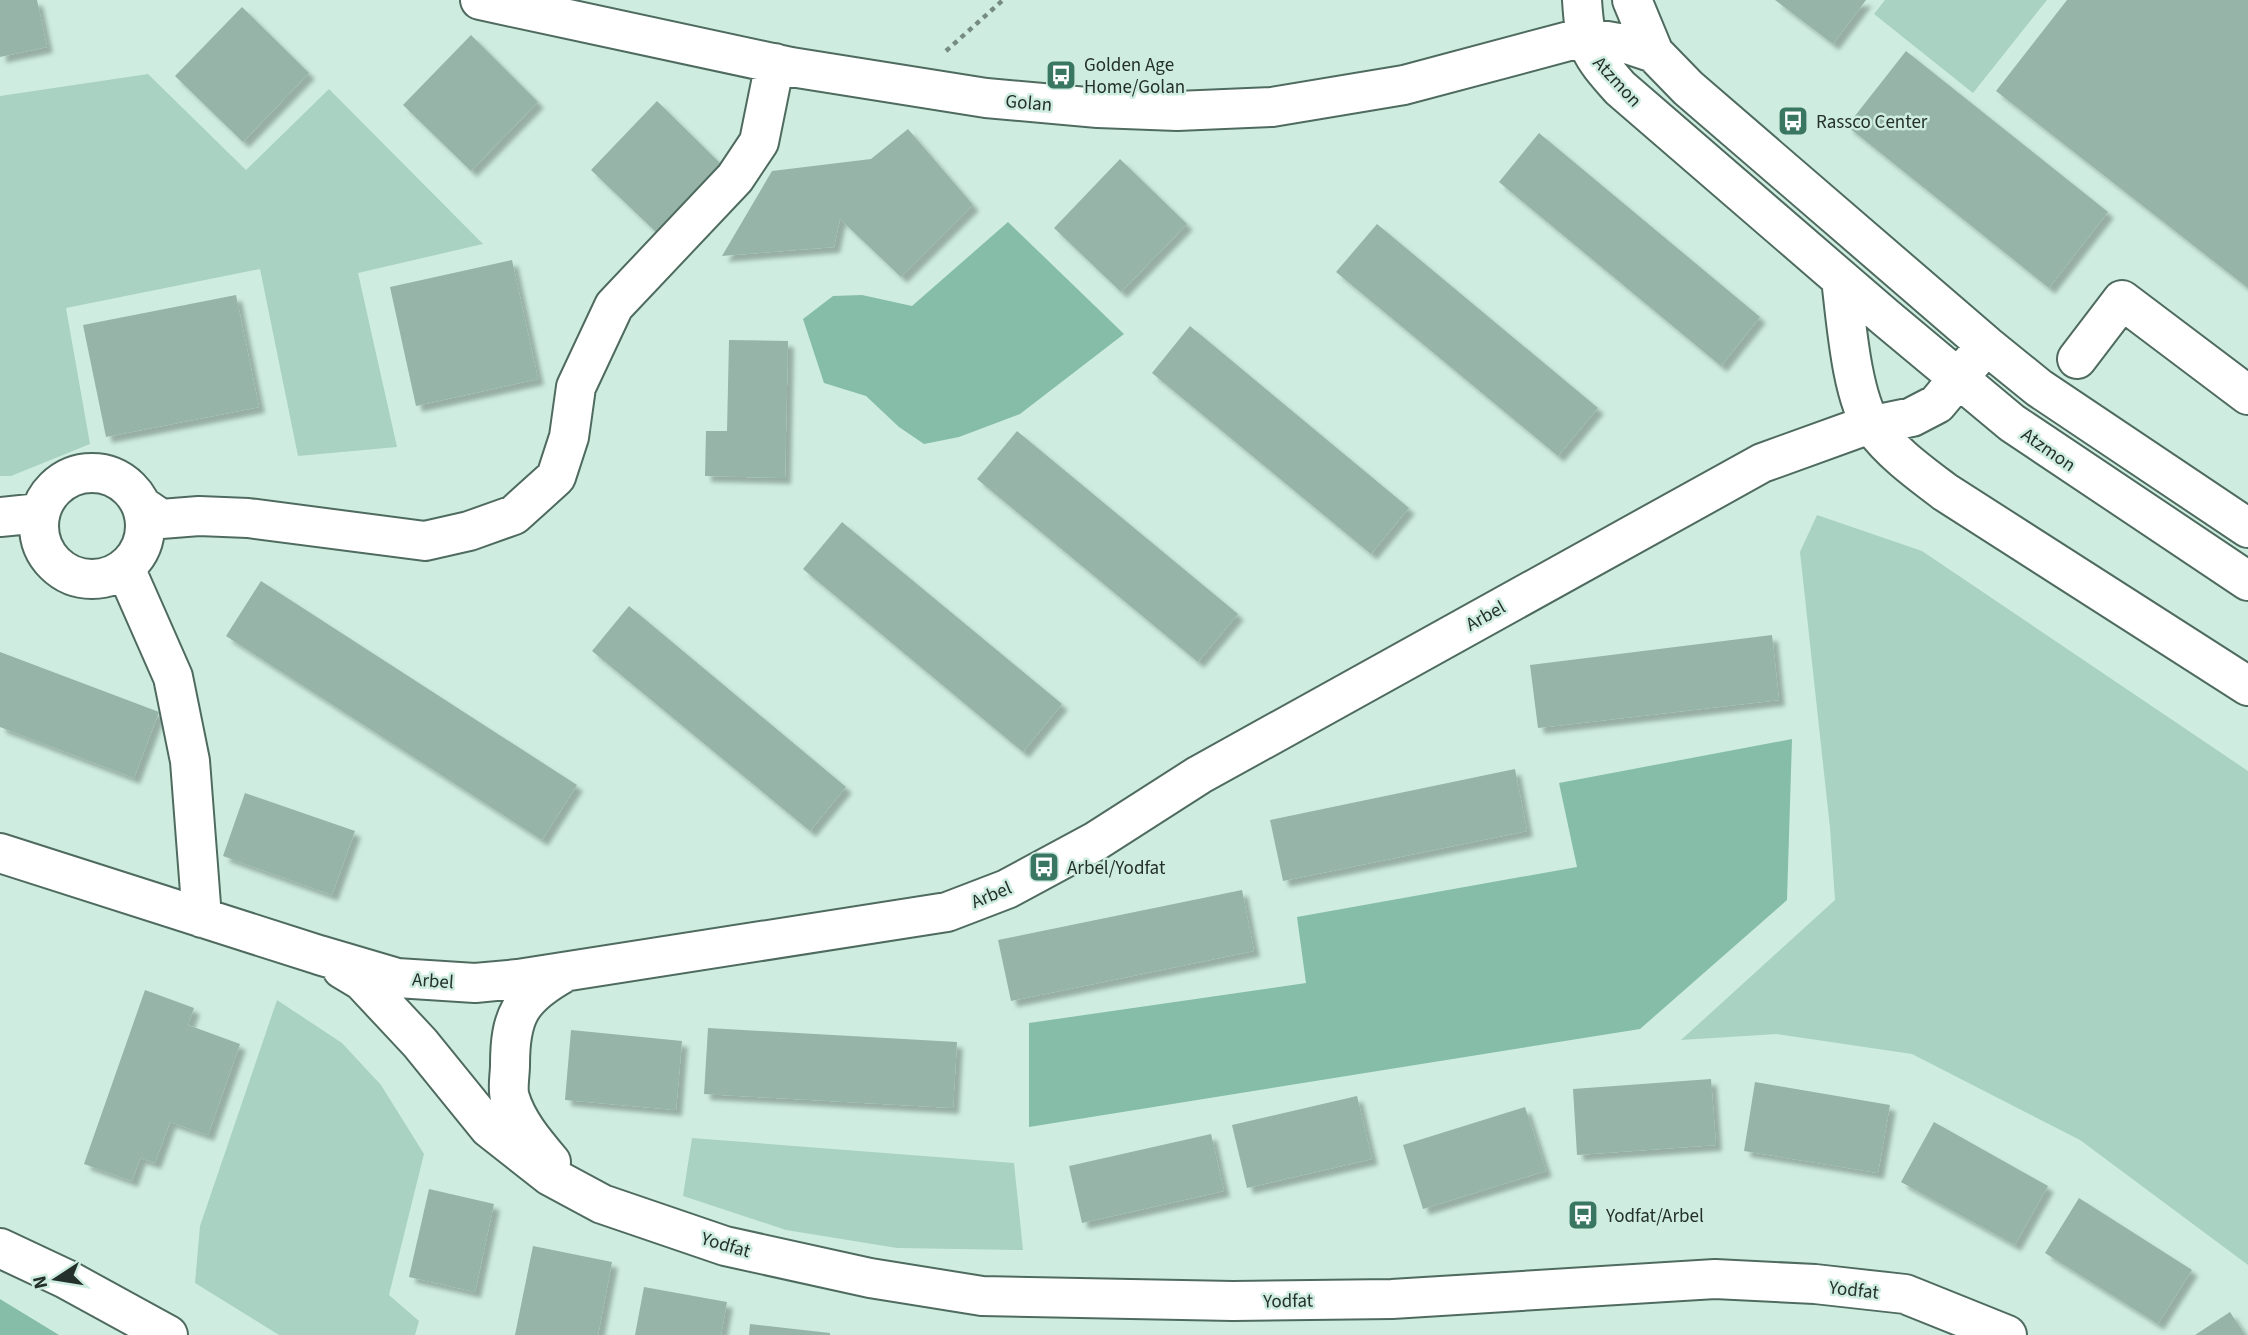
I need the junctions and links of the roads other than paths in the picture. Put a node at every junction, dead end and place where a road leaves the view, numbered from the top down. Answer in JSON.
{"nodes":[{"id":1,"x":480,"y":0,"type":"edge"},
{"id":2,"x":1632,"y":0,"type":"edge"},
{"id":3,"x":1583,"y":18,"type":"edge"},
{"id":4,"x":1654,"y":53,"type":"junction"},
{"id":5,"x":775,"y":63,"type":"junction"},
{"id":6,"x":1841,"y":279,"type":"junction"},
{"id":7,"x":1931,"y":297,"type":"junction"},
{"id":8,"x":1885,"y":317,"type":"junction"},
{"id":9,"x":1986,"y":345,"type":"junction"},
{"id":10,"x":2077,"y":359,"type":"dead end"},
{"id":11,"x":1854,"y":368,"type":"junction"},
{"id":12,"x":1958,"y":379,"type":"junction"},
{"id":13,"x":2248,"y":395,"type":"edge"},
{"id":14,"x":1872,"y":425,"type":"junction"},
{"id":15,"x":142,"y":506,"type":"junction"},
{"id":16,"x":40,"y":513,"type":"junction"},
{"id":17,"x":0,"y":517,"type":"edge"},
{"id":18,"x":2248,"y":528,"type":"edge"},
{"id":19,"x":124,"y":568,"type":"junction"},
{"id":20,"x":2248,"y":582,"type":"edge"},
{"id":21,"x":2248,"y":685,"type":"edge"},
{"id":22,"x":0,"y":853,"type":"edge"},
{"id":23,"x":202,"y":918,"type":"junction"},
{"id":24,"x":319,"y":955,"type":"junction"},
{"id":25,"x":567,"y":971,"type":"junction"},
{"id":26,"x":575,"y":1190,"type":"junction"},
{"id":27,"x":0,"y":1248,"type":"edge"},
{"id":28,"x":168,"y":1335,"type":"edge"},
{"id":29,"x":2007,"y":1335,"type":"edge"}],
"edges":[{"from":1,"to":5,"type":"street","name":"Golan"},
{"from":2,"to":4,"type":"street"},
{"from":3,"to":4,"type":"street","name":"Atzmon"},
{"from":3,"to":5,"type":"street","name":"Golan"},
{"from":3,"to":6,"type":"street","name":"Atzmon"},
{"from":4,"to":7,"type":"street"},
{"from":5,"to":15,"type":"street"},
{"from":6,"to":8,"type":"street","name":"Atzmon"},
{"from":6,"to":11,"type":"street"},
{"from":7,"to":8,"type":"street"},
{"from":7,"to":9,"type":"street"},
{"from":8,"to":11,"type":"street"},
{"from":8,"to":12,"type":"street","name":"Atzmon"},
{"from":9,"to":12,"type":"street","name":"Arbel"},
{"from":9,"to":18,"type":"street"},
{"from":10,"to":13,"type":"street"},
{"from":11,"to":14,"type":"street"},
{"from":12,"to":14,"type":"street","name":"Arbel"},
{"from":12,"to":20,"type":"street","name":"Atzmon"},
{"from":14,"to":21,"type":"street"},
{"from":14,"to":25,"type":"street","name":"Arbel"},
{"from":15,"to":16,"type":"street"},
{"from":15,"to":19,"type":"street"},
{"from":16,"to":17,"type":"street"},
{"from":16,"to":19,"type":"street"},
{"from":19,"to":23,"type":"street"},
{"from":22,"to":23,"type":"street","name":"Arbel"},
{"from":23,"to":24,"type":"street","name":"Arbel"},
{"from":24,"to":25,"type":"street","name":"Arbel"},
{"from":24,"to":26,"type":"street","name":"Yodfat"},
{"from":25,"to":26,"type":"street","name":"Yodfat"},
{"from":26,"to":29,"type":"street","name":"Yodfat"},
{"from":27,"to":28,"type":"street"}]}
